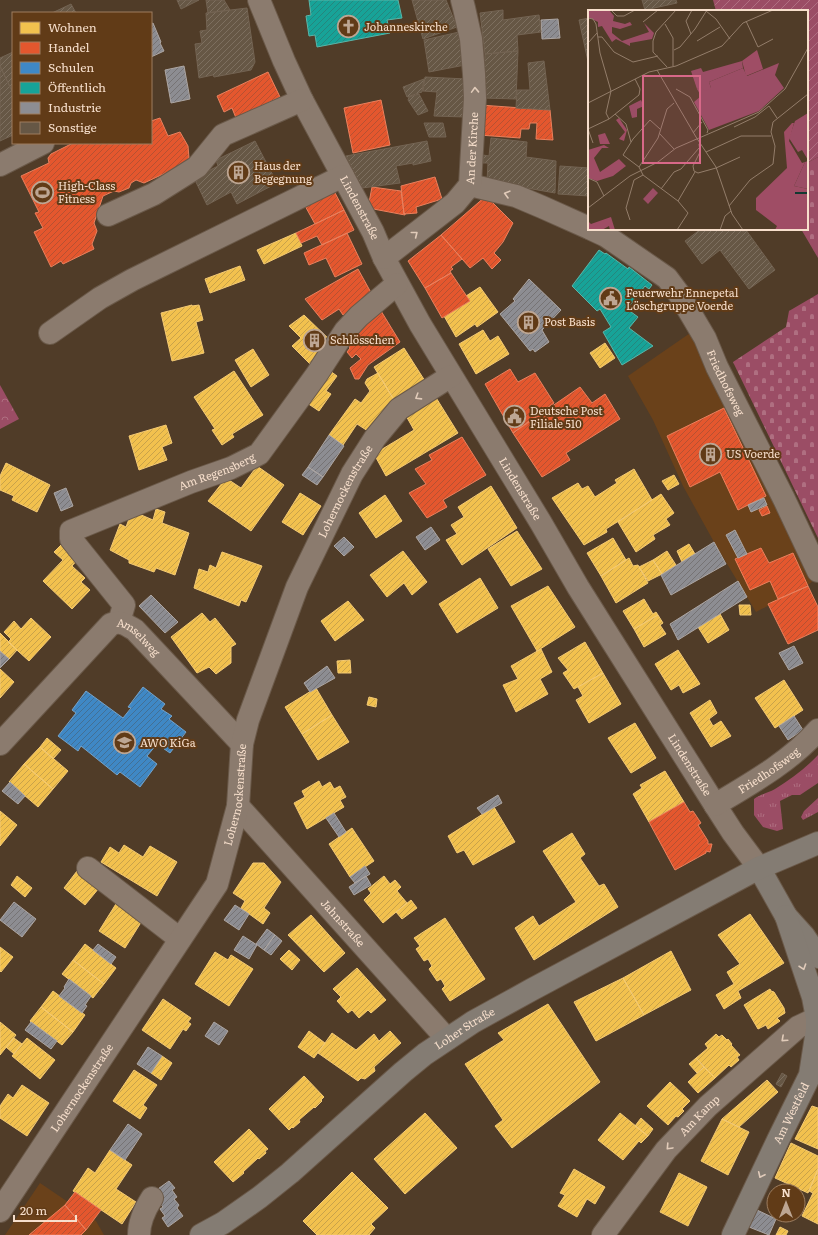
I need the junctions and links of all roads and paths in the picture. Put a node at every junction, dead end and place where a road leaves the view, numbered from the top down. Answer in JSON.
{"nodes":[{"id":1,"x":259,"y":0,"type":"edge"},
{"id":2,"x":462,"y":0,"type":"edge"},
{"id":3,"x":302,"y":100,"type":"junction"},
{"id":4,"x":40,"y":144,"type":"edge"},
{"id":5,"x":0,"y":165,"type":"edge"},
{"id":6,"x":343,"y":176,"type":"junction"},
{"id":7,"x":470,"y":185,"type":"junction"},
{"id":8,"x":108,"y":214,"type":"dead end"},
{"id":9,"x":588,"y":227,"type":"edge"},
{"id":10,"x":594,"y":230,"type":"edge"},
{"id":11,"x":384,"y":258,"type":"junction"},
{"id":12,"x":397,"y":284,"type":"junction"},
{"id":13,"x":50,"y":333,"type":"dead end"},
{"id":14,"x":451,"y":376,"type":"junction"},
{"id":15,"x":818,"y":572,"type":"edge"},
{"id":16,"x":119,"y":622,"type":"junction"},
{"id":17,"x":818,"y":730,"type":"edge"},
{"id":18,"x":0,"y":744,"type":"edge"},
{"id":19,"x":242,"y":744,"type":"junction"},
{"id":20,"x":715,"y":805,"type":"junction"},
{"id":21,"x":238,"y":806,"type":"junction"},
{"id":22,"x":818,"y":843,"type":"edge"},
{"id":23,"x":88,"y":868,"type":"dead end"},
{"id":24,"x":759,"y":868,"type":"junction"},
{"id":25,"x":786,"y":916,"type":"junction"},
{"id":26,"x":180,"y":939,"type":"junction"},
{"id":27,"x":818,"y":957,"type":"edge"},
{"id":28,"x":817,"y":1018,"type":"edge"},
{"id":29,"x":447,"y":1039,"type":"junction"},
{"id":30,"x":152,"y":1198,"type":"dead end"},
{"id":31,"x":0,"y":1212,"type":"edge"},
{"id":32,"x":140,"y":1235,"type":"edge"},
{"id":33,"x":201,"y":1235,"type":"edge"},
{"id":34,"x":603,"y":1235,"type":"edge"},
{"id":35,"x":733,"y":1235,"type":"edge"}],
"edges":[{"from":1,"to":3,"type":"street","name":"Lindenstraße"},
{"from":7,"to":2,"type":"street","name":"An der Kirche","one_way":true},
{"from":3,"to":6,"type":"street","name":"Lindenstraße"},
{"from":3,"to":8,"type":"street"},
{"from":4,"to":5,"type":"street"},
{"from":6,"to":11,"type":"street","name":"Lindenstraße"},
{"from":6,"to":13,"type":"street"},
{"from":9,"to":7,"type":"street","name":"Friedhofsweg","one_way":true},
{"from":11,"to":7,"type":"street","name":"An der Kirche","one_way":true},
{"from":10,"to":15,"type":"street","name":"Friedhofsweg"},
{"from":11,"to":12,"type":"street","name":"Lindenstraße"},
{"from":12,"to":14,"type":"street","name":"Lindenstraße"},
{"from":12,"to":16,"type":"street","name":"Am Regensberg"},
{"from":14,"to":19,"type":"street","name":"Lohernockenstraße","one_way":true},
{"from":14,"to":20,"type":"street","name":"Lindenstraße"},
{"from":16,"to":18,"type":"street","name":"Amselweg"},
{"from":16,"to":19,"type":"street","name":"Amselweg"},
{"from":17,"to":20,"type":"street","name":"Friedhofsweg"},
{"from":19,"to":21,"type":"street","name":"Lohernockenstraße"},
{"from":20,"to":24,"type":"street","name":"Lindenstraße"},
{"from":21,"to":26,"type":"street","name":"Lohernockenstraße"},
{"from":21,"to":29,"type":"street","name":"Jahnstraße"},
{"from":22,"to":24,"type":"main road","name":"Loher Straße"},
{"from":23,"to":26,"type":"street"},
{"from":24,"to":25,"type":"main road","name":"Lindenstraße"},
{"from":24,"to":29,"type":"main road","name":"Loher Straße"},
{"from":25,"to":27,"type":"main road","name":"Lindenstraße"},
{"from":25,"to":28,"type":"main road","name":"Am Westfeld","one_way":true},
{"from":26,"to":31,"type":"street","name":"Lohernockenstraße"},
{"from":28,"to":34,"type":"street","name":"Am Kamp","one_way":true},
{"from":28,"to":35,"type":"main road","name":"Am Westfeld","one_way":true},
{"from":29,"to":33,"type":"main road","name":"Loher Straße"},
{"from":30,"to":32,"type":"street"}]}
